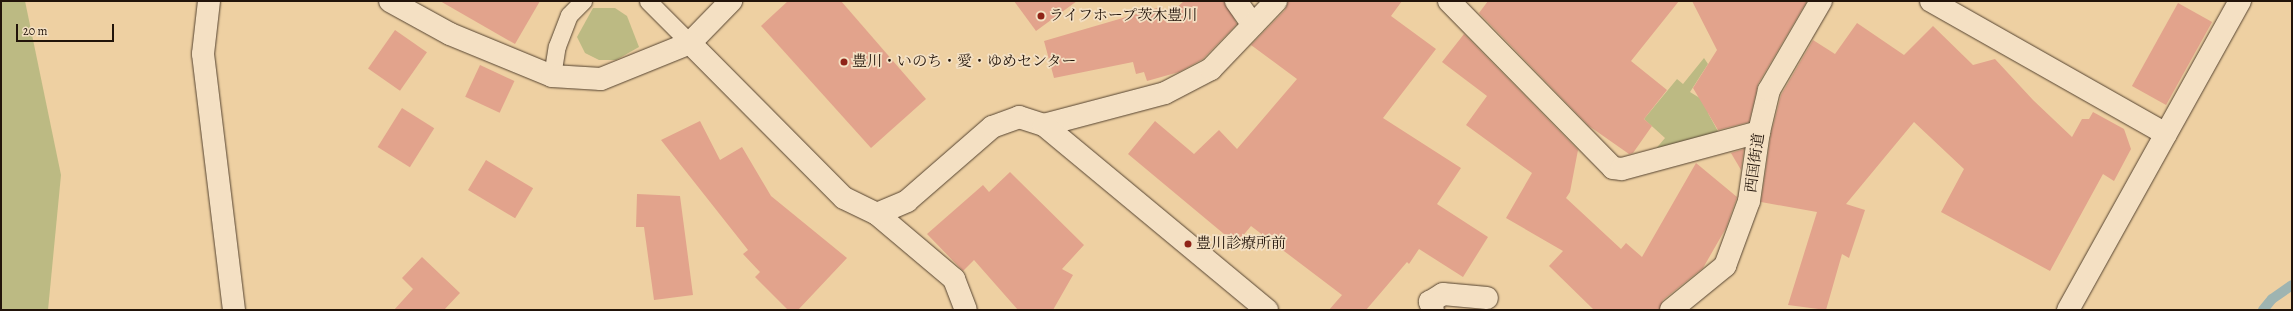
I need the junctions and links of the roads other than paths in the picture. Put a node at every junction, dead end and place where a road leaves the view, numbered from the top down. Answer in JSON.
{"nodes":[{"id":1,"x":209,"y":1,"type":"edge"},
{"id":2,"x":390,"y":1,"type":"edge"},
{"id":3,"x":583,"y":1,"type":"edge"},
{"id":4,"x":648,"y":1,"type":"edge"},
{"id":5,"x":731,"y":1,"type":"edge"},
{"id":6,"x":1236,"y":1,"type":"edge"},
{"id":7,"x":1276,"y":1,"type":"edge"},
{"id":8,"x":1449,"y":1,"type":"edge"},
{"id":9,"x":1821,"y":1,"type":"edge"},
{"id":10,"x":1931,"y":1,"type":"edge"},
{"id":11,"x":2240,"y":1,"type":"edge"},
{"id":12,"x":1253,"y":25,"type":"junction"},
{"id":13,"x":690,"y":43,"type":"junction"},
{"id":14,"x":552,"y":76,"type":"junction"},
{"id":15,"x":1044,"y":125,"type":"junction"},
{"id":16,"x":1759,"y":132,"type":"junction"},
{"id":17,"x":2166,"y":134,"type":"junction"},
{"id":18,"x":877,"y":214,"type":"junction"},
{"id":19,"x":1487,"y":298,"type":"dead end"},
{"id":20,"x":234,"y":310,"type":"edge"},
{"id":21,"x":966,"y":310,"type":"edge"},
{"id":22,"x":1267,"y":310,"type":"edge"},
{"id":23,"x":1433,"y":310,"type":"edge"},
{"id":24,"x":1671,"y":310,"type":"edge"},
{"id":25,"x":2068,"y":310,"type":"edge"}],
"edges":[{"from":1,"to":20,"type":"street"},
{"from":2,"to":14,"type":"street"},
{"from":3,"to":14,"type":"lane"},
{"from":4,"to":13,"type":"lane"},
{"from":5,"to":13,"type":"street"},
{"from":6,"to":12,"type":"street"},
{"from":7,"to":12,"type":"street"},
{"from":8,"to":16,"type":"street"},
{"from":9,"to":16,"type":"street","name":"西国街道"},
{"from":10,"to":17,"type":"street"},
{"from":11,"to":17,"type":"street"},
{"from":12,"to":15,"type":"street"},
{"from":13,"to":14,"type":"street"},
{"from":13,"to":18,"type":"street"},
{"from":15,"to":18,"type":"street"},
{"from":15,"to":22,"type":"street"},
{"from":16,"to":24,"type":"street","name":"西国街道"},
{"from":17,"to":25,"type":"street"},
{"from":18,"to":21,"type":"street"},
{"from":19,"to":23,"type":"street"}]}
